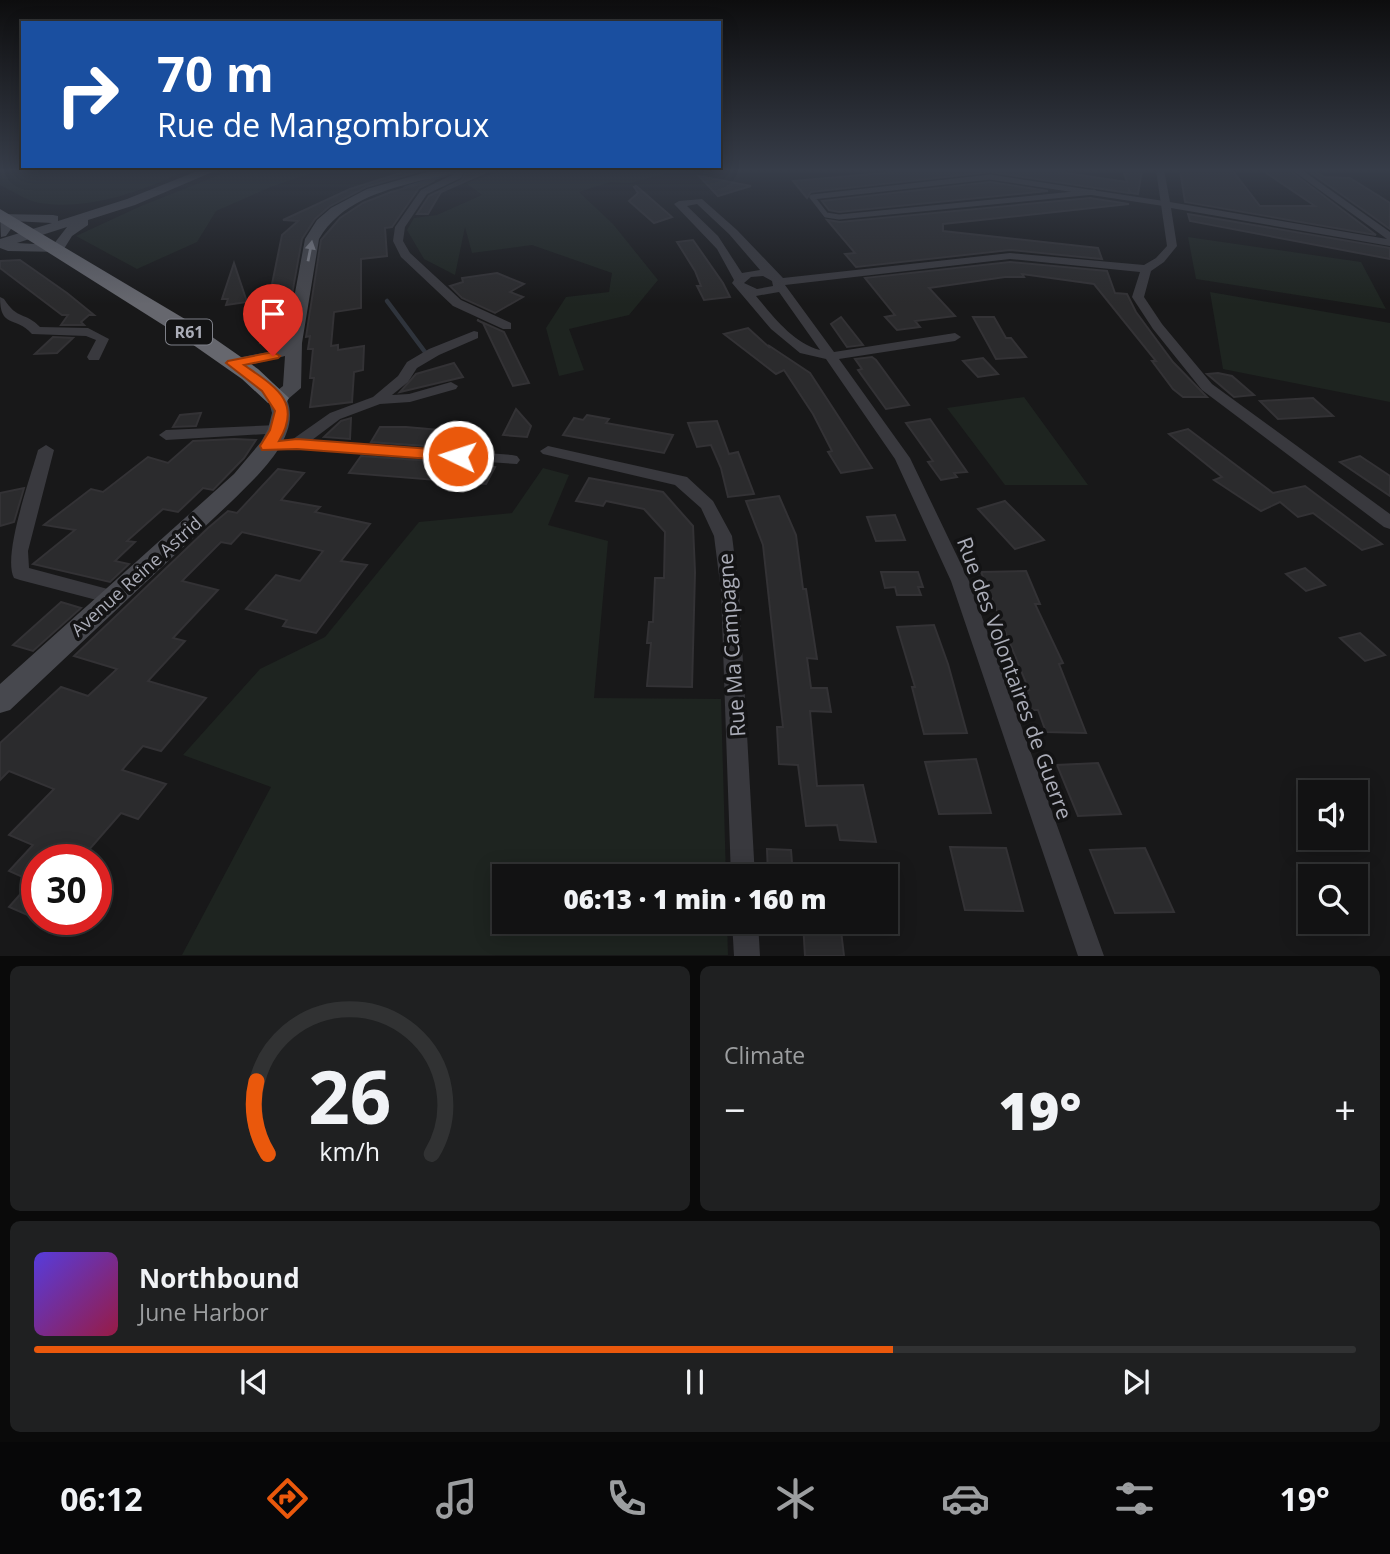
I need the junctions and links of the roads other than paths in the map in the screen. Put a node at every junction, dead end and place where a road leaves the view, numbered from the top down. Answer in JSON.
{"nodes":[{"id":1,"x":85,"y":215,"type":"edge"},
{"id":2,"x":91,"y":215,"type":"edge"},
{"id":3,"x":94,"y":215,"type":"edge"},
{"id":4,"x":333,"y":215,"type":"edge"},
{"id":5,"x":408,"y":215,"type":"edge"},
{"id":6,"x":691,"y":215,"type":"edge"},
{"id":7,"x":714,"y":215,"type":"edge"},
{"id":8,"x":826,"y":215,"type":"edge"},
{"id":9,"x":863,"y":215,"type":"edge"},
{"id":10,"x":1168,"y":215,"type":"edge"},
{"id":11,"x":1228,"y":215,"type":"edge"},
{"id":12,"x":1359,"y":215,"type":"edge"},
{"id":13,"x":2,"y":222,"type":"edge"},
{"id":14,"x":733,"y":232,"type":"junction"},
{"id":15,"x":33,"y":233,"type":"junction"},
{"id":16,"x":715,"y":235,"type":"junction"},
{"id":17,"x":1390,"y":237,"type":"edge"},
{"id":18,"x":1390,"y":243,"type":"edge"},
{"id":19,"x":0,"y":246,"type":"edge"},
{"id":20,"x":57,"y":249,"type":"junction"},
{"id":21,"x":1146,"y":270,"type":"junction"},
{"id":22,"x":770,"y":274,"type":"junction"},
{"id":23,"x":742,"y":284,"type":"junction"},
{"id":24,"x":780,"y":284,"type":"junction"},
{"id":25,"x":2,"y":307,"type":"edge"},
{"id":26,"x":507,"y":326,"type":"dead end"},
{"id":27,"x":474,"y":335,"type":"dead end"},
{"id":28,"x":955,"y":337,"type":"dead end"},
{"id":29,"x":294,"y":343,"type":"junction"},
{"id":30,"x":831,"y":356,"type":"junction"},
{"id":31,"x":94,"y":357,"type":"dead end"},
{"id":32,"x":233,"y":363,"type":"junction"},
{"id":33,"x":451,"y":386,"type":"dead end"},
{"id":34,"x":277,"y":398,"type":"junction"},
{"id":35,"x":378,"y":400,"type":"junction"},
{"id":36,"x":166,"y":435,"type":"dead end"},
{"id":37,"x":273,"y":438,"type":"junction"},
{"id":38,"x":297,"y":444,"type":"junction"},
{"id":39,"x":46,"y":450,"type":"dead end"},
{"id":40,"x":548,"y":451,"type":"dead end"},
{"id":41,"x":512,"y":460,"type":"dead end"},
{"id":42,"x":1390,"y":523,"type":"edge"},
{"id":43,"x":112,"y":597,"type":"junction"},
{"id":44,"x":0,"y":701,"type":"edge"},
{"id":45,"x":742,"y":864,"type":"edge"},
{"id":46,"x":746,"y":934,"type":"edge"},
{"id":47,"x":747,"y":956,"type":"edge"},
{"id":48,"x":1091,"y":956,"type":"edge"}],
"edges":[{"from":1,"to":13,"type":"main road"},
{"from":2,"to":15,"type":"main road"},
{"from":3,"to":20,"type":"main road"},
{"from":29,"to":4,"type":"main road","one_way":true},
{"from":5,"to":26,"type":"street"},
{"from":6,"to":16,"type":"street","name":"Rue des Volontaires de Guerre"},
{"from":7,"to":14,"type":"street","name":"Rue des Volontaires de Guerre"},
{"from":8,"to":9,"type":"lane"},
{"from":10,"to":21,"type":"street"},
{"from":11,"to":18,"type":"street"},
{"from":12,"to":17,"type":"street"},
{"from":13,"to":15,"type":"highway","number":"R61"},
{"from":14,"to":16,"type":"street"},
{"from":14,"to":22,"type":"street","name":"Rue des Volontaires de Guerre"},
{"from":15,"to":19,"type":"main road"},
{"from":15,"to":20,"type":"highway","number":"R61"},
{"from":16,"to":23,"type":"street","name":"Rue des Volontaires de Guerre"},
{"from":19,"to":20,"type":"main road"},
{"from":20,"to":32,"type":"highway","number":"R61"},
{"from":21,"to":24,"type":"street"},
{"from":21,"to":42,"type":"street"},
{"from":22,"to":23,"type":"street"},
{"from":22,"to":24,"type":"street","name":"Rue des Volontaires de Guerre"},
{"from":23,"to":24,"type":"street"},
{"from":23,"to":30,"type":"street","name":"Rue des Volontaires de Guerre"},
{"from":24,"to":30,"type":"street","name":"Rue des Volontaires de Guerre"},
{"from":25,"to":31,"type":"street"},
{"from":27,"to":35,"type":"street"},
{"from":28,"to":30,"type":"street","name":"Rue des Volontaires de Guerre"},
{"from":29,"to":32,"type":"main road"},
{"from":29,"to":34,"type":"main road"},
{"from":30,"to":48,"type":"street","name":"Rue des Volontaires de Guerre"},
{"from":32,"to":34,"type":"highway","number":"R61"},
{"from":33,"to":35,"type":"street"},
{"from":34,"to":37,"type":"main road"},
{"from":35,"to":38,"type":"street"},
{"from":36,"to":37,"type":"street"},
{"from":37,"to":38,"type":"street"},
{"from":37,"to":43,"type":"main road","name":"Avenue Reine Astrid"},
{"from":38,"to":41,"type":"street"},
{"from":39,"to":43,"type":"street"},
{"from":40,"to":45,"type":"street","name":"Rue Ma Campagne"},
{"from":43,"to":44,"type":"main road","name":"Avenue Reine Astrid"},
{"from":46,"to":47,"type":"street"}]}
